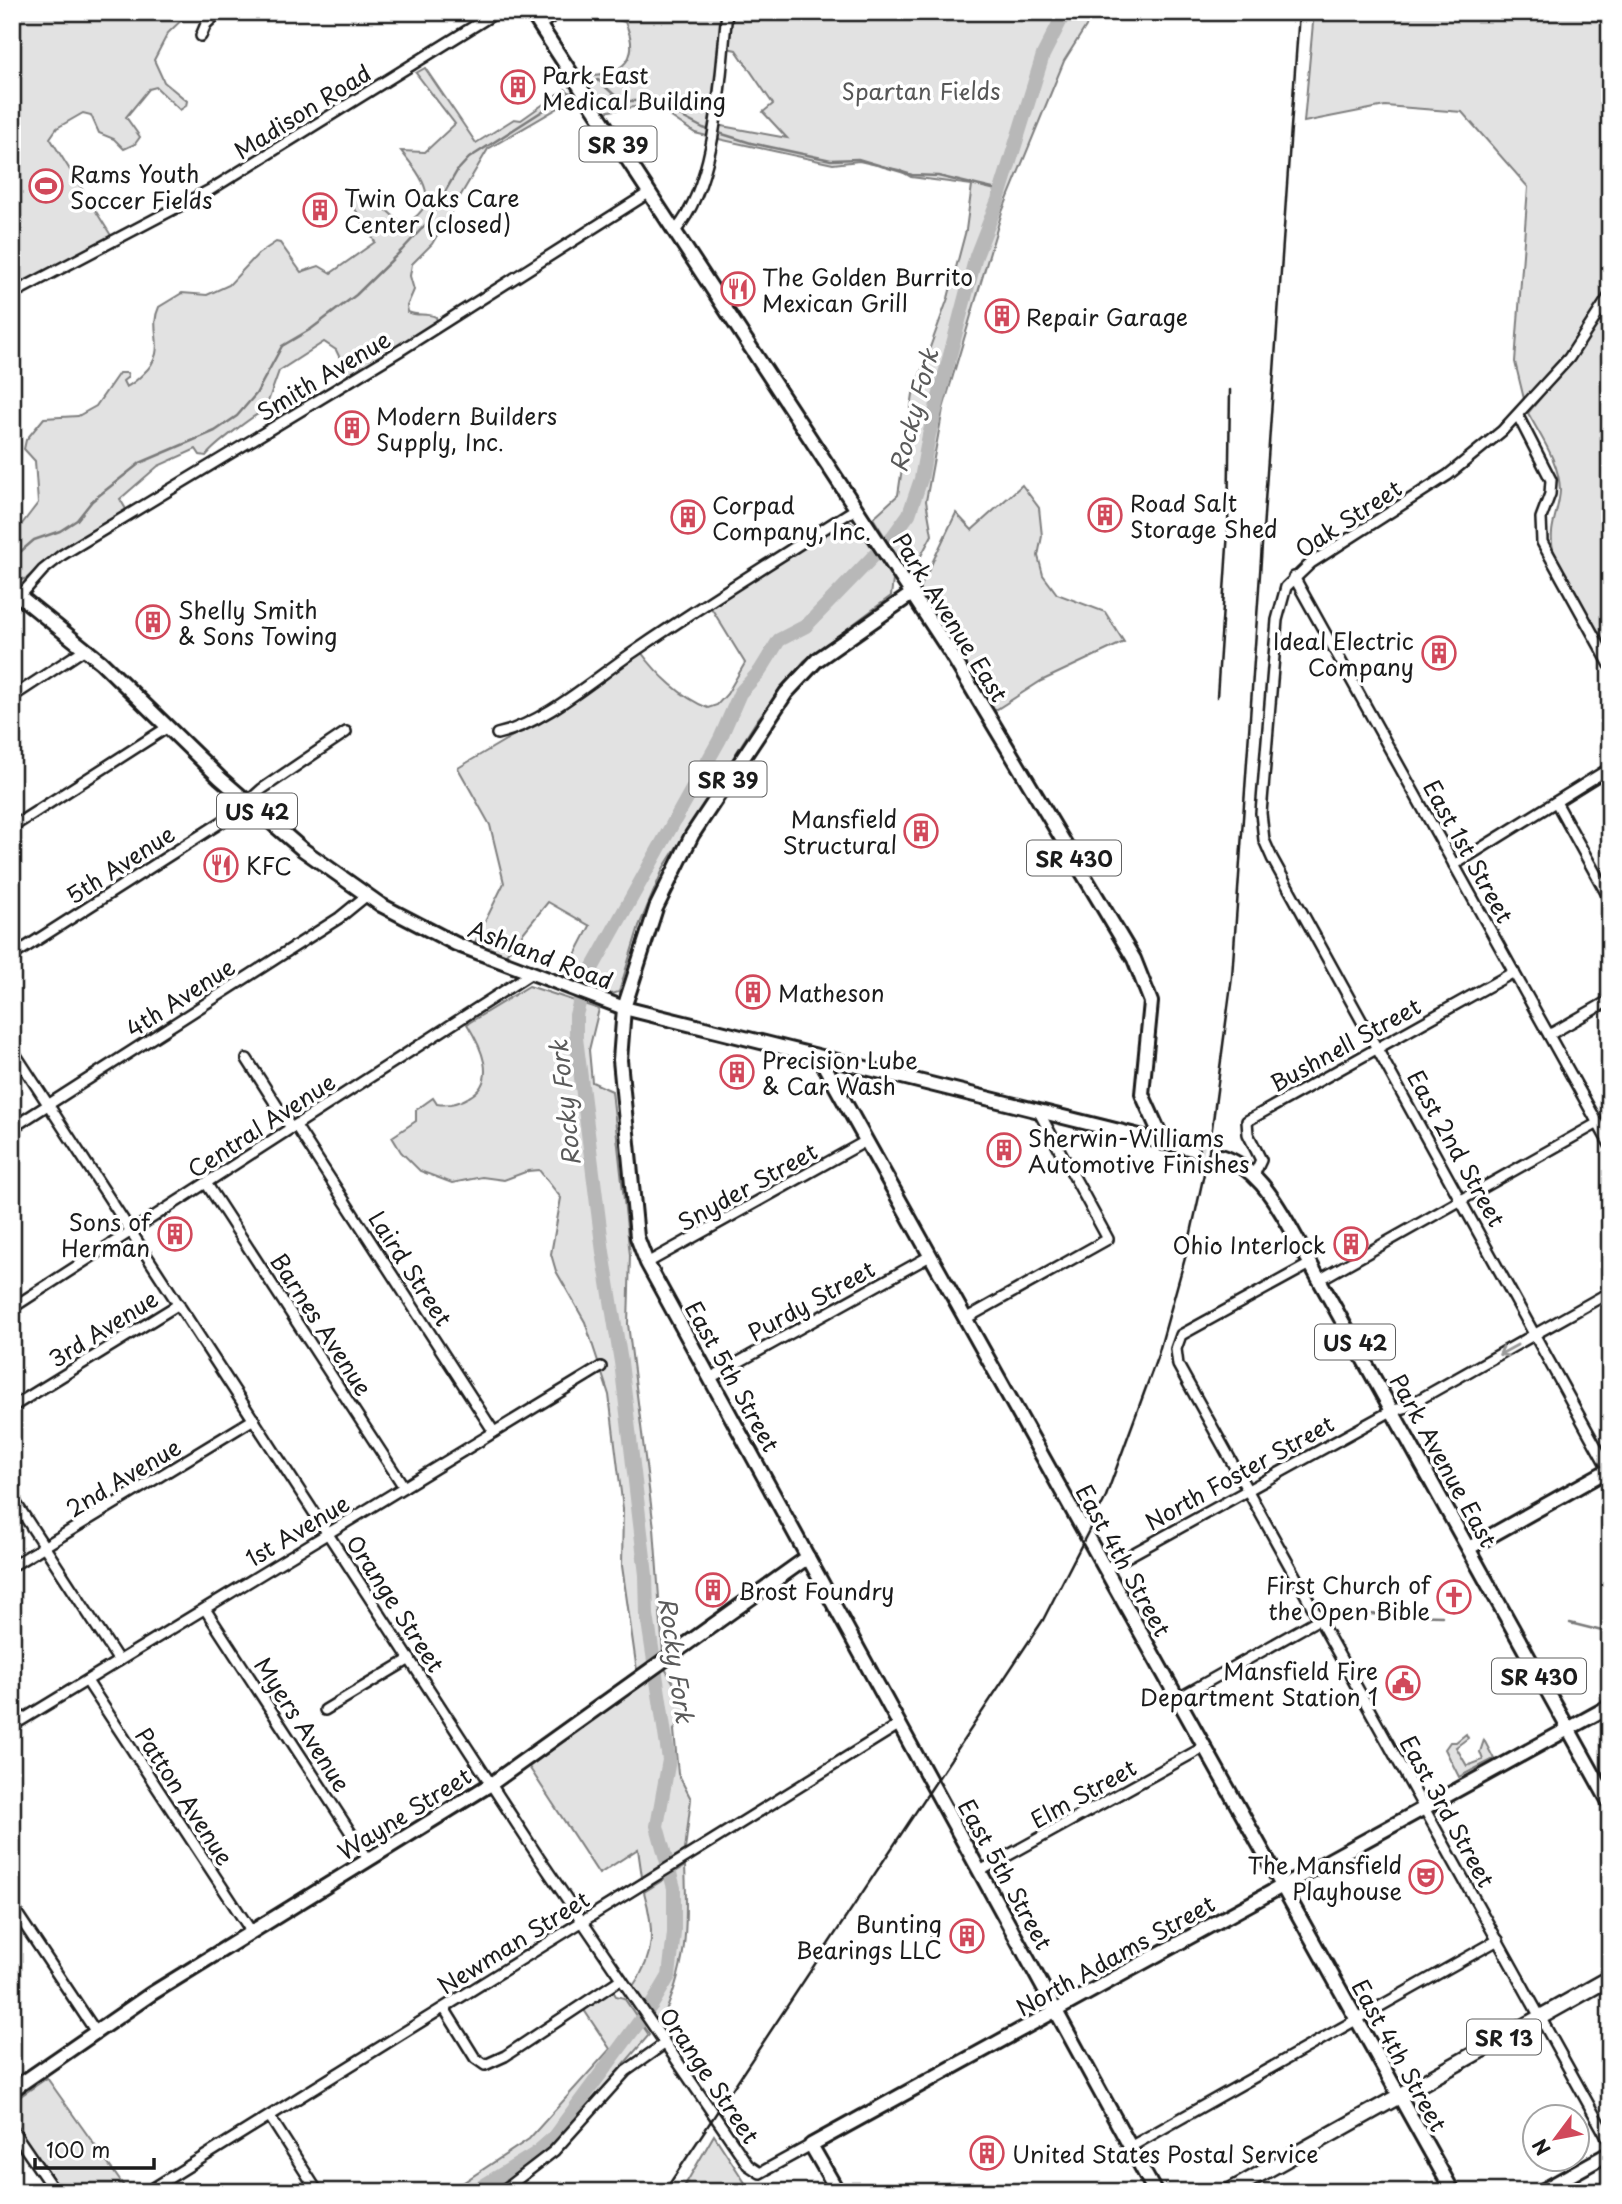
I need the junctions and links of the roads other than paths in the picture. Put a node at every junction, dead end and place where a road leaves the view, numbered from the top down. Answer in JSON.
{"nodes":[{"id":1,"x":219,"y":12,"type":"edge"},
{"id":2,"x":497,"y":12,"type":"edge"},
{"id":3,"x":531,"y":12,"type":"edge"},
{"id":4,"x":559,"y":12,"type":"edge"},
{"id":5,"x":727,"y":12,"type":"edge"},
{"id":6,"x":540,"y":25,"type":"junction"},
{"id":7,"x":201,"y":36,"type":"dead end"},
{"id":8,"x":650,"y":192,"type":"junction"},
{"id":9,"x":676,"y":230,"type":"junction"},
{"id":10,"x":12,"y":294,"type":"edge"},
{"id":11,"x":1610,"y":295,"type":"edge"},
{"id":12,"x":1518,"y":416,"type":"junction"},
{"id":13,"x":857,"y":508,"type":"junction"},
{"id":14,"x":1294,"y":577,"type":"junction"},
{"id":15,"x":16,"y":593,"type":"edge"},
{"id":16,"x":912,"y":593,"type":"junction"},
{"id":17,"x":85,"y":649,"type":"junction"},
{"id":18,"x":1610,"y":664,"type":"edge"},
{"id":19,"x":12,"y":697,"type":"edge"},
{"id":20,"x":168,"y":727,"type":"junction"},
{"id":21,"x":346,"y":732,"type":"dead end"},
{"id":22,"x":498,"y":734,"type":"dead end"},
{"id":23,"x":1610,"y":768,"type":"edge"},
{"id":24,"x":1556,"y":802,"type":"junction"},
{"id":25,"x":248,"y":803,"type":"junction"},
{"id":26,"x":12,"y":827,"type":"edge"},
{"id":27,"x":1266,"y":845,"type":"joint"},
{"id":28,"x":1454,"y":865,"type":"junction"},
{"id":29,"x":366,"y":896,"type":"junction"},
{"id":30,"x":1610,"y":900,"type":"edge"},
{"id":31,"x":12,"y":956,"type":"edge"},
{"id":32,"x":1514,"y":972,"type":"junction"},
{"id":33,"x":530,"y":974,"type":"junction"},
{"id":34,"x":1610,"y":1000,"type":"edge"},
{"id":35,"x":624,"y":1009,"type":"junction"},
{"id":36,"x":1549,"y":1035,"type":"junction"},
{"id":37,"x":1377,"y":1047,"type":"junction"},
{"id":38,"x":12,"y":1049,"type":"edge"},
{"id":39,"x":820,"y":1058,"type":"junction"},
{"id":40,"x":247,"y":1059,"type":"dead end"},
{"id":41,"x":49,"y":1105,"type":"junction"},
{"id":42,"x":1040,"y":1114,"type":"junction"},
{"id":43,"x":1598,"y":1124,"type":"junction"},
{"id":44,"x":294,"y":1127,"type":"junction"},
{"id":45,"x":12,"y":1128,"type":"edge"},
{"id":46,"x":866,"y":1141,"type":"junction"},
{"id":47,"x":1164,"y":1143,"type":"junction"},
{"id":48,"x":1610,"y":1145,"type":"edge"},
{"id":49,"x":1192,"y":1149,"type":"tunnel mouth"},
{"id":50,"x":1221,"y":1156,"type":"tunnel mouth"},
{"id":51,"x":1254,"y":1175,"type":"junction"},
{"id":52,"x":206,"y":1183,"type":"junction"},
{"id":53,"x":1462,"y":1200,"type":"junction"},
{"id":54,"x":131,"y":1232,"type":"junction"},
{"id":55,"x":930,"y":1256,"type":"junction"},
{"id":56,"x":647,"y":1263,"type":"junction"},
{"id":57,"x":1312,"y":1264,"type":"junction"},
{"id":58,"x":1321,"y":1279,"type":"junction"},
{"id":59,"x":1610,"y":1292,"type":"edge"},
{"id":60,"x":179,"y":1304,"type":"junction"},
{"id":61,"x":12,"y":1308,"type":"edge"},
{"id":62,"x":965,"y":1319,"type":"junction"},
{"id":63,"x":1535,"y":1335,"type":"junction"},
{"id":64,"x":601,"y":1367,"type":"dead end"},
{"id":65,"x":710,"y":1378,"type":"junction"},
{"id":66,"x":12,"y":1407,"type":"edge"},
{"id":67,"x":1393,"y":1410,"type":"junction"},
{"id":68,"x":254,"y":1419,"type":"junction"},
{"id":69,"x":494,"y":1432,"type":"junction"},
{"id":70,"x":1609,"y":1470,"type":"edge"},
{"id":71,"x":404,"y":1487,"type":"junction"},
{"id":72,"x":1247,"y":1490,"type":"junction"},
{"id":73,"x":12,"y":1497,"type":"edge"},
{"id":74,"x":329,"y":1534,"type":"junction"},
{"id":75,"x":45,"y":1546,"type":"junction"},
{"id":76,"x":1468,"y":1548,"type":"junction"},
{"id":77,"x":808,"y":1556,"type":"junction"},
{"id":78,"x":12,"y":1566,"type":"edge"},
{"id":79,"x":1105,"y":1569,"type":"junction"},
{"id":80,"x":205,"y":1609,"type":"junction"},
{"id":81,"x":1319,"y":1619,"type":"junction"},
{"id":82,"x":410,"y":1659,"type":"junction"},
{"id":83,"x":119,"y":1661,"type":"junction"},
{"id":84,"x":87,"y":1681,"type":"junction"},
{"id":85,"x":1177,"y":1699,"type":"junction"},
{"id":86,"x":1610,"y":1706,"type":"edge"},
{"id":87,"x":325,"y":1710,"type":"dead end"},
{"id":88,"x":900,"y":1724,"type":"junction"},
{"id":89,"x":12,"y":1726,"type":"edge"},
{"id":90,"x":1567,"y":1728,"type":"junction"},
{"id":91,"x":1204,"y":1747,"type":"junction"},
{"id":92,"x":491,"y":1784,"type":"junction"},
{"id":93,"x":1610,"y":1804,"type":"edge"},
{"id":94,"x":1424,"y":1808,"type":"junction"},
{"id":95,"x":368,"y":1860,"type":"junction"},
{"id":96,"x":980,"y":1871,"type":"junction"},
{"id":97,"x":1282,"y":1887,"type":"junction"},
{"id":98,"x":12,"y":1906,"type":"edge"},
{"id":99,"x":582,"y":1922,"type":"junction"},
{"id":100,"x":251,"y":1931,"type":"junction"},
{"id":101,"x":1497,"y":1940,"type":"junction"},
{"id":102,"x":1610,"y":1978,"type":"edge"},
{"id":103,"x":623,"y":1982,"type":"junction"},
{"id":104,"x":444,"y":2008,"type":"junction"},
{"id":105,"x":1057,"y":2011,"type":"junction"},
{"id":106,"x":1540,"y":2017,"type":"junction"},
{"id":107,"x":1356,"y":2019,"type":"junction"},
{"id":108,"x":96,"y":2032,"type":"junction"},
{"id":109,"x":663,"y":2042,"type":"junction"},
{"id":110,"x":12,"y":2090,"type":"edge"},
{"id":111,"x":1399,"y":2096,"type":"junction"},
{"id":112,"x":270,"y":2117,"type":"junction"},
{"id":113,"x":12,"y":2129,"type":"edge"},
{"id":114,"x":1610,"y":2143,"type":"edge"},
{"id":115,"x":811,"y":2145,"type":"junction"},
{"id":116,"x":1130,"y":2147,"type":"junction"},
{"id":117,"x":1610,"y":2153,"type":"edge"},
{"id":118,"x":755,"y":2172,"type":"joint"},
{"id":119,"x":313,"y":2190,"type":"edge"},
{"id":120,"x":150,"y":2191,"type":"edge"},
{"id":121,"x":55,"y":2192,"type":"edge"},
{"id":122,"x":501,"y":2192,"type":"edge"},
{"id":123,"x":838,"y":2192,"type":"edge"},
{"id":124,"x":1155,"y":2192,"type":"edge"},
{"id":125,"x":1228,"y":2192,"type":"edge"},
{"id":126,"x":1453,"y":2192,"type":"edge"},
{"id":127,"x":1540,"y":2192,"type":"edge"}],
"edges":[{"from":1,"to":7,"type":"street"},
{"from":2,"to":10,"type":"street","name":"Madison Road"},
{"from":3,"to":6,"type":"main road","name":"Park Avenue East","number":"SR 39"},
{"from":4,"to":6,"type":"street"},
{"from":5,"to":9,"type":"street"},
{"from":6,"to":8,"type":"main road","name":"Park Avenue East","number":"SR 39"},
{"from":8,"to":9,"type":"main road","name":"Park Avenue East","number":"SR 39"},
{"from":8,"to":15,"type":"street","name":"Smith Avenue"},
{"from":9,"to":13,"type":"main road","name":"Park Avenue East","number":"SR 39"},
{"from":11,"to":12,"type":"street","name":"Oak Street"},
{"from":12,"to":14,"type":"street","name":"Oak Street"},
{"from":12,"to":18,"type":"street"},
{"from":13,"to":16,"type":"main road","name":"Park Avenue East","number":"SR 39"},
{"from":13,"to":22,"type":"street"},
{"from":14,"to":27,"type":"street","name":"Oak Street"},
{"from":14,"to":28,"type":"street","name":"East 1st Street"},
{"from":15,"to":17,"type":"main road","name":"Ashland Road","number":"US 42"},
{"from":16,"to":35,"type":"main road","name":"East 5th Street","number":"SR 39"},
{"from":16,"to":47,"type":"main road","name":"Park Avenue East","number":"SR 430"},
{"from":17,"to":19,"type":"street"},
{"from":17,"to":20,"type":"main road","name":"Ashland Road","number":"US 42"},
{"from":20,"to":25,"type":"main road","name":"Ashland Road","number":"US 42"},
{"from":20,"to":26,"type":"street"},
{"from":21,"to":25,"type":"street","name":"5th Avenue"},
{"from":23,"to":24,"type":"street"},
{"from":24,"to":28,"type":"street"},
{"from":24,"to":30,"type":"street"},
{"from":25,"to":29,"type":"main road","name":"Ashland Road","number":"US 42"},
{"from":25,"to":31,"type":"street","name":"5th Avenue"},
{"from":27,"to":37,"type":"street","name":"East 2nd Street"},
{"from":28,"to":32,"type":"street","name":"East 1st Street"},
{"from":29,"to":33,"type":"main road","name":"Ashland Road","number":"US 42"},
{"from":29,"to":41,"type":"street","name":"4th Avenue"},
{"from":32,"to":36,"type":"street","name":"East 1st Street"},
{"from":32,"to":37,"type":"street","name":"Bushnell Street"},
{"from":33,"to":35,"type":"main road","name":"Ashland Road","number":"US 42"},
{"from":33,"to":44,"type":"street","name":"Central Avenue"},
{"from":34,"to":36,"type":"street"},
{"from":35,"to":39,"type":"main road","name":"Ashland Road","number":"US 42"},
{"from":35,"to":56,"type":"main road","name":"East 5th Street"},
{"from":36,"to":43,"type":"street","name":"East 1st Street"},
{"from":37,"to":51,"type":"street","name":"Bushnell Street"},
{"from":37,"to":53,"type":"street","name":"East 2nd Street"},
{"from":38,"to":41,"type":"street","name":"Orange Street"},
{"from":39,"to":42,"type":"main road","name":"Ashland Road","number":"US 42"},
{"from":39,"to":46,"type":"main road","name":"East 4th Street"},
{"from":40,"to":44,"type":"street","name":"Laird Street"},
{"from":41,"to":45,"type":"street","name":"4th Avenue"},
{"from":41,"to":54,"type":"street","name":"Orange Street"},
{"from":42,"to":47,"type":"main road","name":"Ashland Road","number":"US 42"},
{"from":42,"to":62,"type":"street"},
{"from":43,"to":48,"type":"street","name":"East 1st Street"},
{"from":43,"to":53,"type":"street"},
{"from":44,"to":52,"type":"street","name":"Central Avenue"},
{"from":44,"to":69,"type":"street","name":"Laird Street"},
{"from":46,"to":55,"type":"main road","name":"East 4th Street"},
{"from":46,"to":56,"type":"street","name":"Snyder Street"},
{"from":47,"to":49,"type":"main road","number":"US 42"},
{"from":50,"to":51,"type":"main road","name":"Park Avenue East","number":"US 42"},
{"from":51,"to":57,"type":"main road","name":"Park Avenue East","number":"US 42"},
{"from":52,"to":54,"type":"street","name":"Central Avenue"},
{"from":52,"to":71,"type":"street","name":"Barnes Avenue"},
{"from":53,"to":58,"type":"street"},
{"from":53,"to":63,"type":"street","name":"East 2nd Street"},
{"from":54,"to":60,"type":"street","name":"Orange Street"},
{"from":54,"to":61,"type":"street","name":"Central Avenue"},
{"from":55,"to":62,"type":"main road","name":"East 4th Street"},
{"from":55,"to":65,"type":"street","name":"Purdy Street"},
{"from":56,"to":65,"type":"main road","name":"East 5th Street"},
{"from":57,"to":58,"type":"main road","name":"Park Avenue East","number":"US 42"},
{"from":57,"to":72,"type":"street","name":"East 3rd Street"},
{"from":58,"to":67,"type":"main road","name":"Park Avenue East","number":"US 42"},
{"from":59,"to":63,"type":"street","name":"North Foster Street"},
{"from":60,"to":66,"type":"street","name":"3rd Avenue"},
{"from":60,"to":68,"type":"street","name":"Orange Street"},
{"from":62,"to":79,"type":"main road","name":"East 4th Street"},
{"from":63,"to":67,"type":"street","name":"North Foster Street","one_way":true},
{"from":63,"to":70,"type":"street","name":"East 2nd Street"},
{"from":64,"to":69,"type":"street","name":"1st Avenue"},
{"from":65,"to":77,"type":"main road","name":"East 5th Street"},
{"from":67,"to":72,"type":"street","name":"North Foster Street"},
{"from":67,"to":76,"type":"main road","name":"Park Avenue East","number":"US 42"},
{"from":68,"to":74,"type":"street","name":"Orange Street"},
{"from":68,"to":75,"type":"street","name":"2nd Avenue"},
{"from":69,"to":71,"type":"street","name":"1st Avenue"},
{"from":70,"to":76,"type":"main road"},
{"from":71,"to":74,"type":"street","name":"1st Avenue"},
{"from":72,"to":79,"type":"street","name":"North Foster Street"},
{"from":72,"to":81,"type":"street","name":"East 3rd Street"},
{"from":73,"to":75,"type":"street"},
{"from":74,"to":80,"type":"street","name":"1st Avenue"},
{"from":74,"to":82,"type":"street","name":"Orange Street"},
{"from":75,"to":78,"type":"street","name":"2nd Avenue"},
{"from":75,"to":83,"type":"street"},
{"from":76,"to":90,"type":"main road","name":"Park Avenue East","number":"SR 430"},
{"from":77,"to":88,"type":"main road","name":"East 5th Street"},
{"from":77,"to":92,"type":"main road","name":"Wayne Street"},
{"from":79,"to":85,"type":"main road","name":"East 4th Street"},
{"from":80,"to":83,"type":"street","name":"1st Avenue"},
{"from":80,"to":95,"type":"street","name":"Myers Avenue"},
{"from":81,"to":85,"type":"street"},
{"from":81,"to":94,"type":"street","name":"East 3rd Street"},
{"from":82,"to":87,"type":"street"},
{"from":82,"to":92,"type":"street","name":"Orange Street"},
{"from":83,"to":84,"type":"street","name":"1st Avenue"},
{"from":84,"to":89,"type":"street","name":"1st Avenue"},
{"from":84,"to":100,"type":"street","name":"Patton Avenue"},
{"from":85,"to":91,"type":"main road","name":"East 4th Street"},
{"from":86,"to":90,"type":"main road","name":"North Adams Street"},
{"from":88,"to":96,"type":"main road","name":"East 5th Street"},
{"from":88,"to":99,"type":"street","name":"Newman Street"},
{"from":90,"to":93,"type":"main road","name":"Park Avenue East","number":"SR 430"},
{"from":90,"to":94,"type":"main road","name":"North Adams Street"},
{"from":91,"to":96,"type":"street","name":"Elm Street"},
{"from":91,"to":97,"type":"main road","name":"East 4th Street"},
{"from":92,"to":95,"type":"main road","name":"Wayne Street"},
{"from":92,"to":99,"type":"street","name":"Orange Street"},
{"from":94,"to":97,"type":"main road","name":"North Adams Street"},
{"from":94,"to":101,"type":"street","name":"East 3rd Street"},
{"from":95,"to":100,"type":"main road","name":"Wayne Street"},
{"from":96,"to":105,"type":"main road","name":"East 5th Street"},
{"from":97,"to":105,"type":"main road","name":"North Adams Street"},
{"from":97,"to":107,"type":"main road","name":"East 4th Street"},
{"from":98,"to":108,"type":"street"},
{"from":99,"to":103,"type":"street","name":"Orange Street"},
{"from":99,"to":104,"type":"street","name":"Newman Street"},
{"from":100,"to":108,"type":"main road","name":"Wayne Street"},
{"from":101,"to":106,"type":"street","name":"East 3rd Street"},
{"from":101,"to":107,"type":"street"},
{"from":102,"to":106,"type":"highway","number":"SR 13"},
{"from":103,"to":104,"type":"street"},
{"from":103,"to":109,"type":"street","name":"Orange Street"},
{"from":104,"to":112,"type":"street","name":"Newman Street"},
{"from":105,"to":115,"type":"main road","name":"North Adams Street"},
{"from":105,"to":116,"type":"main road","name":"East 5th Street"},
{"from":106,"to":111,"type":"highway","number":"SR 13"},
{"from":106,"to":114,"type":"street","name":"East 3rd Street"},
{"from":107,"to":111,"type":"main road","name":"East 4th Street"},
{"from":107,"to":116,"type":"street"},
{"from":108,"to":110,"type":"main road","name":"Wayne Street"},
{"from":109,"to":118,"type":"street","name":"Orange Street"},
{"from":109,"to":122,"type":"street"},
{"from":111,"to":125,"type":"highway","number":"SR 13"},
{"from":111,"to":126,"type":"main road","name":"East 4th Street"},
{"from":112,"to":119,"type":"street"},
{"from":112,"to":120,"type":"street","name":"Newman Street"},
{"from":113,"to":121,"type":"street"},
{"from":115,"to":118,"type":"street","name":"North Adams Street"},
{"from":115,"to":123,"type":"main road"},
{"from":116,"to":124,"type":"main road","name":"East 5th Street"},
{"from":117,"to":127,"type":"main road"}]}
